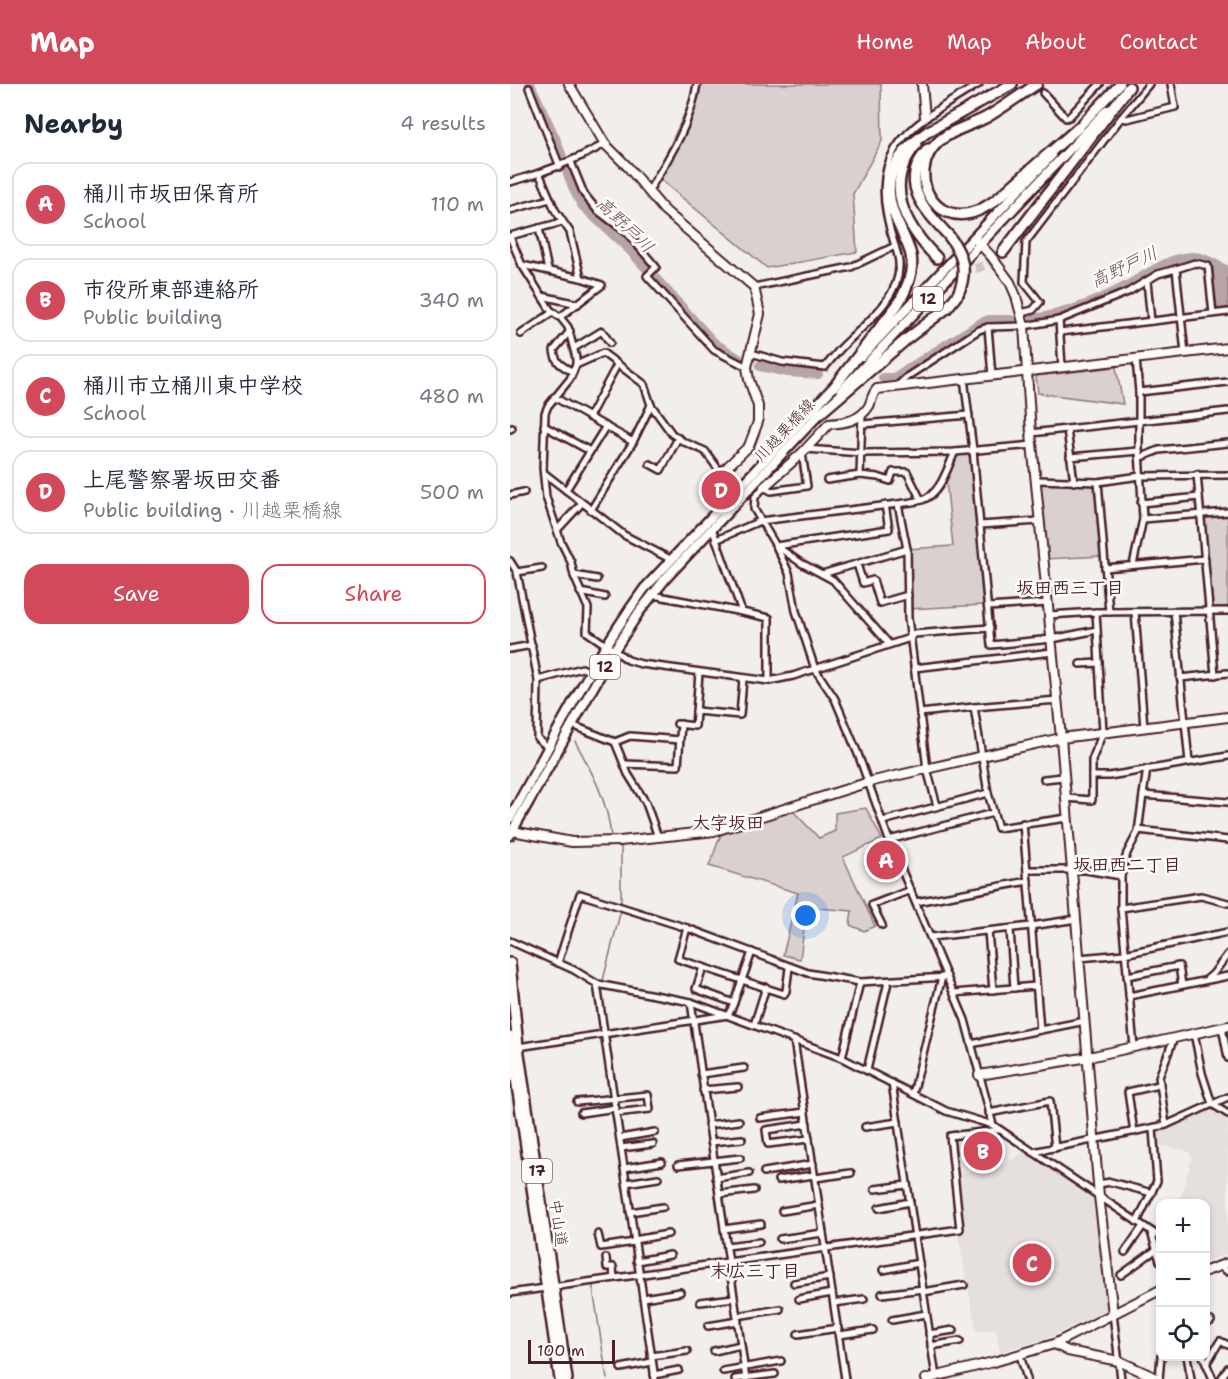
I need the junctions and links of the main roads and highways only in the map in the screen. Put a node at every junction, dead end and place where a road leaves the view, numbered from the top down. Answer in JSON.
{"nodes":[{"id":1,"x":1012,"y":84,"type":"edge"},
{"id":2,"x":1036,"y":84,"type":"edge"},
{"id":3,"x":1127,"y":85,"type":"edge"},
{"id":4,"x":1079,"y":126,"type":"junction"},
{"id":5,"x":927,"y":132,"type":"junction"},
{"id":6,"x":940,"y":140,"type":"junction"},
{"id":7,"x":977,"y":241,"type":"junction"},
{"id":8,"x":1003,"y":252,"type":"tunnel mouth"},
{"id":9,"x":937,"y":258,"type":"tunnel mouth"},
{"id":10,"x":837,"y":383,"type":"junction"},
{"id":11,"x":818,"y":415,"type":"junction"},
{"id":12,"x":721,"y":512,"type":"junction"},
{"id":13,"x":610,"y":650,"type":"junction"},
{"id":14,"x":519,"y":802,"type":"junction"},
{"id":15,"x":510,"y":809,"type":"edge"},
{"id":16,"x":510,"y":818,"type":"edge"},
{"id":17,"x":511,"y":833,"type":"edge"},
{"id":18,"x":510,"y":963,"type":"edge"},
{"id":19,"x":510,"y":1037,"type":"edge"},
{"id":20,"x":513,"y":1048,"type":"edge"},
{"id":21,"x":550,"y":1287,"type":"junction"},
{"id":22,"x":560,"y":1379,"type":"edge"},
{"id":23,"x":567,"y":1379,"type":"edge"}],
"edges":[{"from":1,"to":5,"type":"highway"},
{"from":2,"to":6,"type":"highway"},
{"from":3,"to":4,"type":"main road","name":"川越栗橋線","number":"12"},
{"from":3,"to":7,"type":"main road","name":"川越栗橋線","number":"12"},
{"from":3,"to":8,"type":"highway"},
{"from":4,"to":6,"type":"highway"},
{"from":4,"to":7,"type":"main road","name":"川越栗橋線","number":"12"},
{"from":5,"to":9,"type":"highway"},
{"from":5,"to":10,"type":"highway"},
{"from":6,"to":11,"type":"highway","bridge":true},
{"from":7,"to":10,"type":"main road","name":"川越栗橋線","number":"12"},
{"from":7,"to":11,"type":"main road","name":"川越栗橋線","number":"12"},
{"from":10,"to":12,"type":"main road","name":"川越栗橋線","number":"12"},
{"from":11,"to":12,"type":"main road","name":"川越栗橋線","number":"12"},
{"from":12,"to":13,"type":"main road","name":"川越栗橋線","number":"12"},
{"from":12,"to":13,"type":"main road","name":"川越栗橋線","number":"12"},
{"from":13,"to":14,"type":"main road","name":"川越栗橋線","number":"12"},
{"from":13,"to":17,"type":"main road","name":"川越栗橋線","number":"12"},
{"from":14,"to":15,"type":"main road"},
{"from":14,"to":16,"type":"main road","name":"川越栗橋線","number":"12"},
{"from":18,"to":20,"type":"highway","name":"中山道","number":"17"},
{"from":19,"to":20,"type":"highway","name":"中山道","number":"17"},
{"from":20,"to":21,"type":"highway","name":"中山道","number":"17"},
{"from":21,"to":22,"type":"highway","name":"中山道","number":"17"},
{"from":21,"to":23,"type":"highway","name":"中山道","number":"17"}]}
